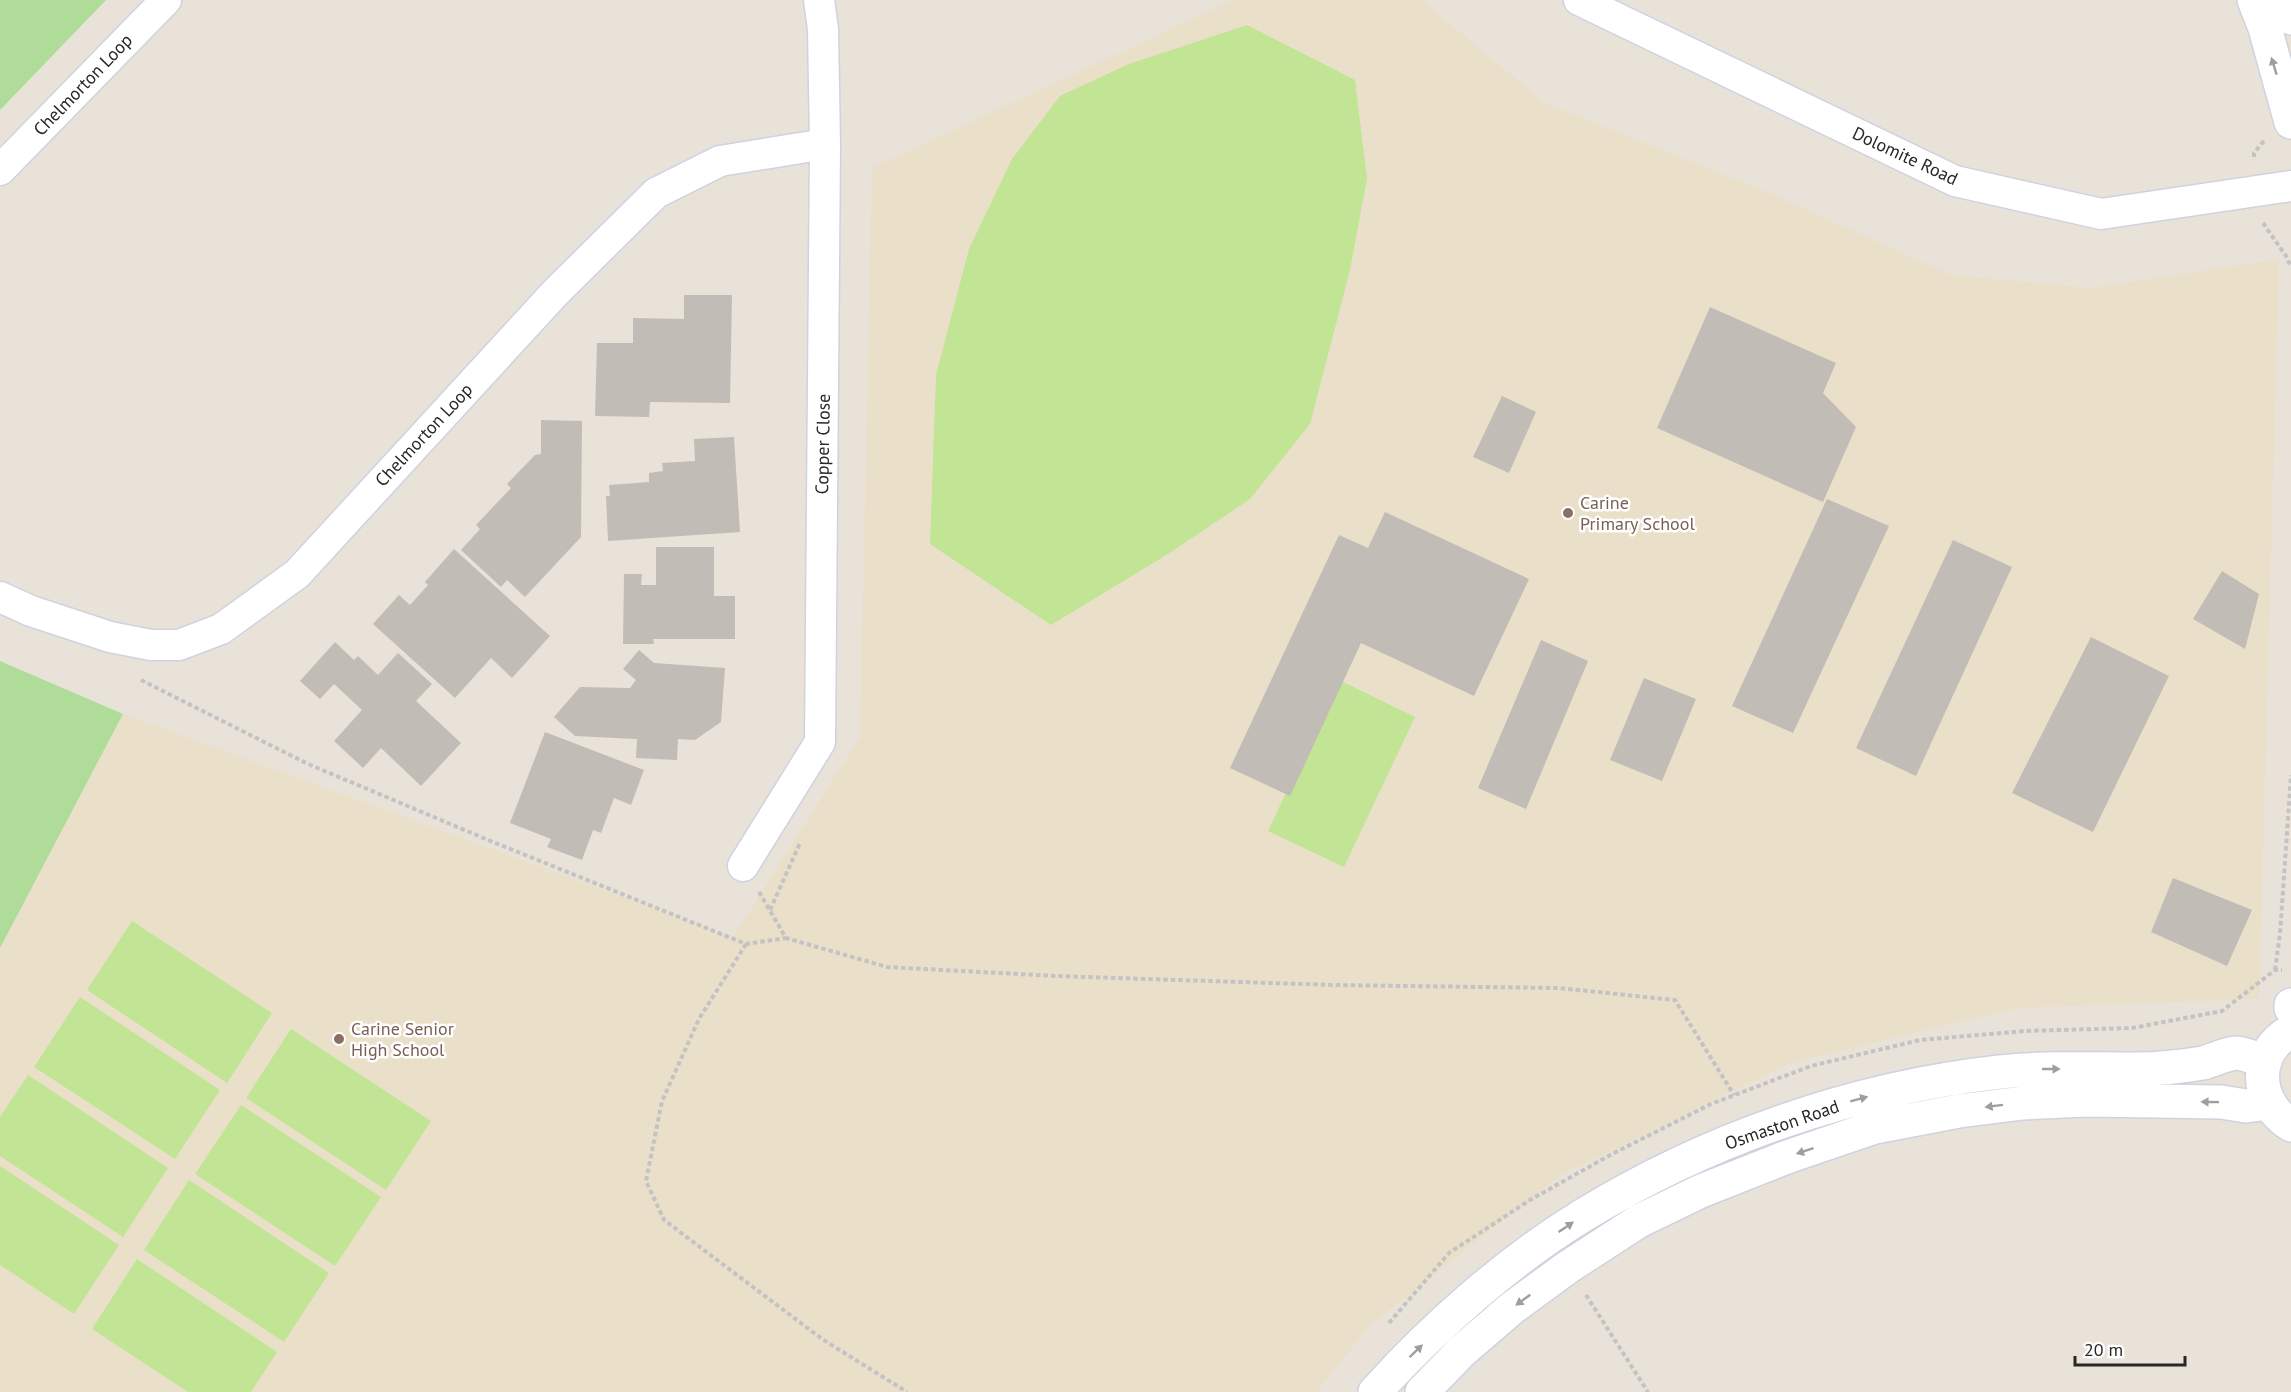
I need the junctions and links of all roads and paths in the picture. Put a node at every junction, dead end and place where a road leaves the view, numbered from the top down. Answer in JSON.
{"nodes":[{"id":1,"x":166,"y":0,"type":"edge"},
{"id":2,"x":819,"y":0,"type":"edge"},
{"id":3,"x":1579,"y":0,"type":"edge"},
{"id":4,"x":2254,"y":0,"type":"edge"},
{"id":5,"x":2284,"y":0,"type":"edge"},
{"id":6,"x":2291,"y":18,"type":"edge"},
{"id":7,"x":2291,"y":122,"type":"edge"},
{"id":8,"x":825,"y":144,"type":"junction"},
{"id":9,"x":0,"y":170,"type":"edge"},
{"id":10,"x":2291,"y":186,"type":"edge"},
{"id":11,"x":0,"y":597,"type":"edge"},
{"id":12,"x":134,"y":676,"type":"dead end"},
{"id":13,"x":2291,"y":775,"type":"edge"},
{"id":14,"x":743,"y":866,"type":"joint"},
{"id":15,"x":786,"y":938,"type":"junction"},
{"id":16,"x":746,"y":944,"type":"junction"},
{"id":17,"x":2275,"y":970,"type":"dead end"},
{"id":18,"x":2291,"y":1031,"type":"edge"},
{"id":19,"x":2265,"y":1062,"type":"junction"},
{"id":20,"x":1734,"y":1095,"type":"dead end"},
{"id":21,"x":2279,"y":1114,"type":"edge"},
{"id":22,"x":1568,"y":1267,"type":"junction"},
{"id":23,"x":907,"y":1392,"type":"edge"},
{"id":24,"x":1374,"y":1392,"type":"edge"},
{"id":25,"x":1422,"y":1392,"type":"edge"},
{"id":26,"x":1648,"y":1392,"type":"edge"}],
"edges":[{"from":1,"to":9,"type":"street","name":"Chelmorton Loop"},
{"from":2,"to":8,"type":"street","name":"Copper Close"},
{"from":3,"to":10,"type":"street","name":"Dolomite Road"},
{"from":7,"to":4,"type":"street","one_way":true},
{"from":5,"to":6,"type":"street"},
{"from":8,"to":11,"type":"street","name":"Chelmorton Loop"},
{"from":8,"to":14,"type":"street","name":"Copper Close"},
{"from":12,"to":16,"type":"path"},
{"from":13,"to":17,"type":"path"},
{"from":14,"to":15,"type":"path"},
{"from":15,"to":16,"type":"path"},
{"from":15,"to":20,"type":"path"},
{"from":16,"to":23,"type":"path"},
{"from":18,"to":19,"type":"street"},
{"from":19,"to":21,"type":"street"},
{"from":24,"to":19,"type":"street","name":"Osmaston Road","one_way":true},
{"from":21,"to":22,"type":"street","name":"Osmaston Road","one_way":true},
{"from":22,"to":25,"type":"street","name":"Osmaston Road","one_way":true},
{"from":22,"to":26,"type":"path"}]}
